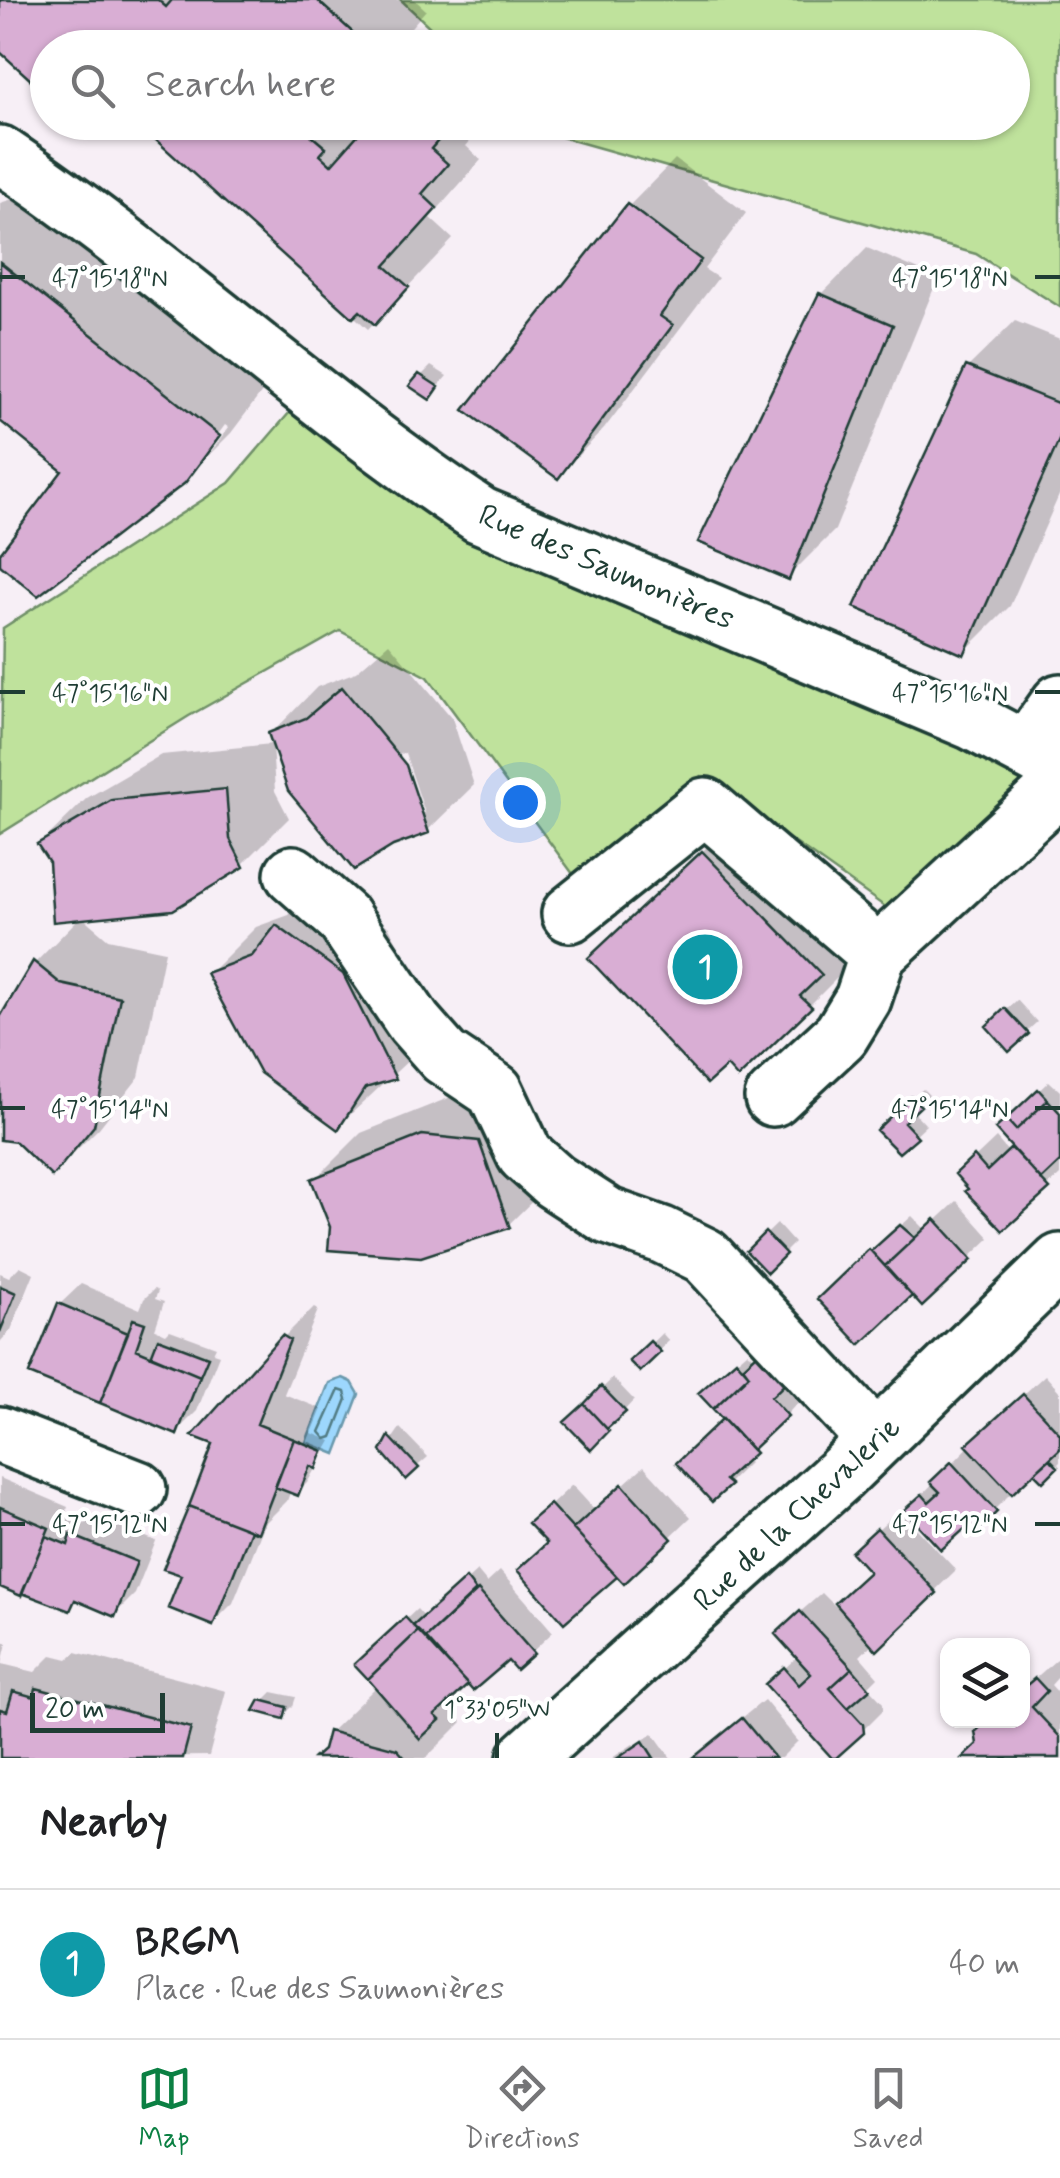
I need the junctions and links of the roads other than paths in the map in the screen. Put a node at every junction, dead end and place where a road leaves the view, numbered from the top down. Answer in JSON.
{"nodes":[{"id":1,"x":0,"y":154,"type":"edge"},
{"id":2,"x":1060,"y":702,"type":"edge"},
{"id":3,"x":1049,"y":769,"type":"edge"},
{"id":4,"x":293,"y":874,"type":"dead end"},
{"id":5,"x":570,"y":914,"type":"dead end"},
{"id":6,"x":878,"y":954,"type":"junction"},
{"id":7,"x":773,"y":1098,"type":"dead end"},
{"id":8,"x":1060,"y":1262,"type":"edge"},
{"id":9,"x":0,"y":1435,"type":"edge"},
{"id":10,"x":876,"y":1440,"type":"junction"},
{"id":11,"x":138,"y":1489,"type":"dead end"},
{"id":12,"x":526,"y":1758,"type":"edge"}],
"edges":[{"from":1,"to":3,"type":"street","name":"Rue des Saumonières"},
{"from":2,"to":3,"type":"street"},
{"from":3,"to":6,"type":"street"},
{"from":4,"to":10,"type":"street"},
{"from":5,"to":6,"type":"street"},
{"from":6,"to":7,"type":"street"},
{"from":8,"to":10,"type":"street","name":"Rue de la Chevalerie"},
{"from":9,"to":11,"type":"street"},
{"from":10,"to":12,"type":"street","name":"Rue de la Chevalerie"}]}
